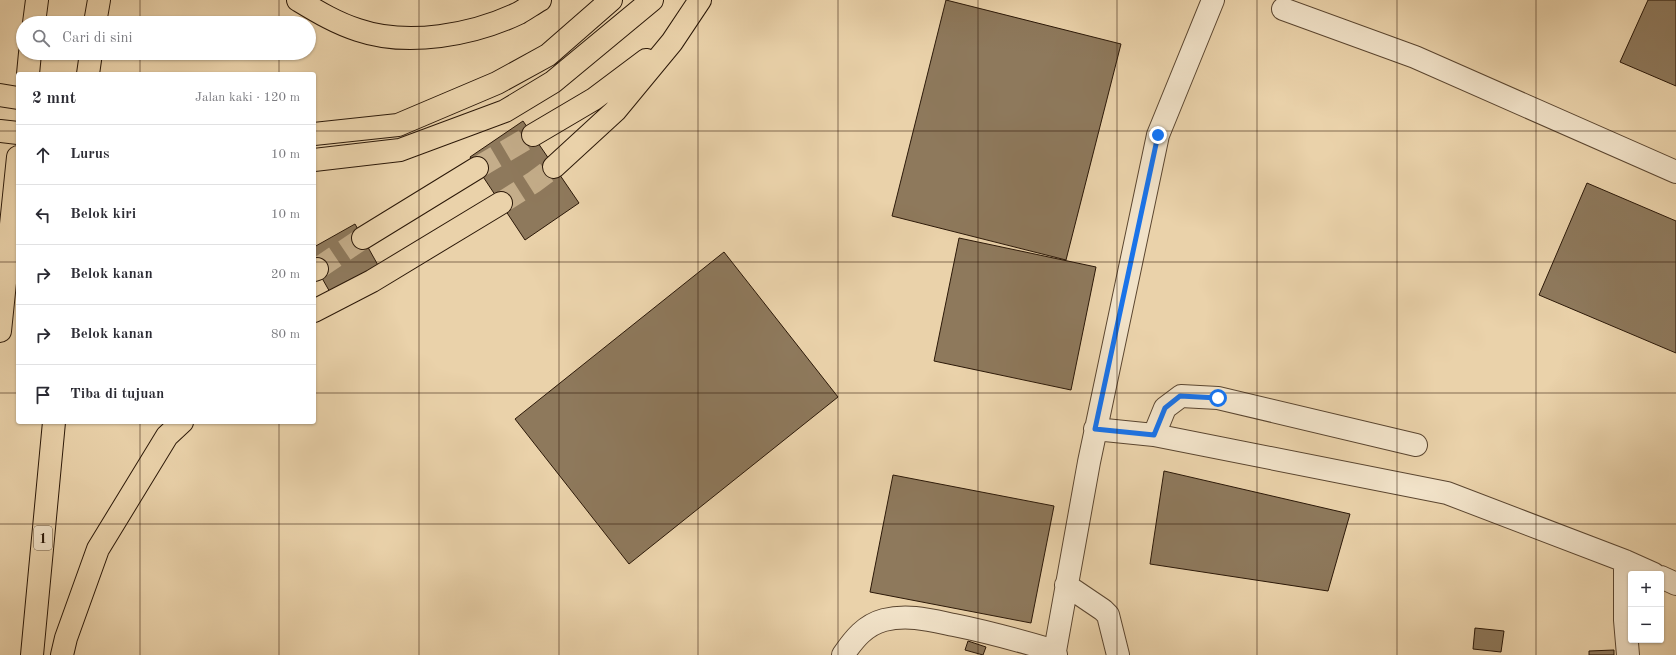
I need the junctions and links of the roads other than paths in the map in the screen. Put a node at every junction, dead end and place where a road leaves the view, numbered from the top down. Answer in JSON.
{"nodes":[{"id":1,"x":37,"y":0,"type":"edge"},
{"id":2,"x":99,"y":0,"type":"edge"},
{"id":3,"x":298,"y":0,"type":"edge"},
{"id":4,"x":540,"y":0,"type":"edge"},
{"id":5,"x":611,"y":0,"type":"edge"},
{"id":6,"x":652,"y":0,"type":"edge"},
{"id":7,"x":700,"y":0,"type":"edge"},
{"id":8,"x":1213,"y":0,"type":"edge"},
{"id":9,"x":1283,"y":8,"type":"dead end"},
{"id":10,"x":35,"y":16,"type":"edge"},
{"id":11,"x":96,"y":16,"type":"edge"},
{"id":12,"x":672,"y":42,"type":"junction"},
{"id":13,"x":29,"y":60,"type":"edge"},
{"id":14,"x":28,"y":72,"type":"edge"},
{"id":15,"x":0,"y":95,"type":"edge"},
{"id":16,"x":16,"y":98,"type":"edge"},
{"id":17,"x":0,"y":131,"type":"edge"},
{"id":18,"x":16,"y":133,"type":"edge"},
{"id":19,"x":316,"y":134,"type":"edge"},
{"id":20,"x":533,"y":135,"type":"tunnel mouth"},
{"id":21,"x":316,"y":160,"type":"edge"},
{"id":22,"x":554,"y":167,"type":"tunnel mouth"},
{"id":23,"x":477,"y":168,"type":"tunnel mouth"},
{"id":24,"x":1676,"y":172,"type":"edge"},
{"id":25,"x":16,"y":175,"type":"edge"},
{"id":26,"x":501,"y":204,"type":"tunnel mouth"},
{"id":27,"x":363,"y":238,"type":"tunnel mouth"},
{"id":28,"x":316,"y":310,"type":"edge"},
{"id":29,"x":0,"y":331,"type":"edge"},
{"id":30,"x":54,"y":424,"type":"edge"},
{"id":31,"x":175,"y":427,"type":"edge"},
{"id":32,"x":1095,"y":429,"type":"junction"},
{"id":33,"x":1154,"y":435,"type":"junction"},
{"id":34,"x":1416,"y":445,"type":"dead end"},
{"id":35,"x":1625,"y":561,"type":"junction"},
{"id":36,"x":1647,"y":571,"type":"edge"},
{"id":37,"x":1664,"y":578,"type":"edge"},
{"id":38,"x":1676,"y":584,"type":"edge"},
{"id":39,"x":1066,"y":585,"type":"junction"},
{"id":40,"x":1055,"y":653,"type":"edge"},
{"id":41,"x":32,"y":655,"type":"edge"},
{"id":42,"x":62,"y":655,"type":"edge"},
{"id":43,"x":844,"y":655,"type":"edge"},
{"id":44,"x":1118,"y":655,"type":"edge"},
{"id":45,"x":1628,"y":655,"type":"edge"}],
"edges":[{"from":1,"to":10,"type":"highway"},
{"from":2,"to":11,"type":"highway"},
{"from":3,"to":4,"type":"highway"},
{"from":5,"to":19,"type":"highway"},
{"from":6,"to":21,"type":"highway"},
{"from":7,"to":12,"type":"highway"},
{"from":8,"to":32,"type":"street"},
{"from":9,"to":24,"type":"street"},
{"from":12,"to":20,"type":"highway"},
{"from":12,"to":22,"type":"highway"},
{"from":13,"to":14,"type":"highway"},
{"from":15,"to":16,"type":"highway"},
{"from":17,"to":18,"type":"highway"},
{"from":23,"to":27,"type":"highway"},
{"from":25,"to":29,"type":"highway"},
{"from":26,"to":28,"type":"highway"},
{"from":30,"to":41,"type":"highway","number":"1"},
{"from":31,"to":42,"type":"highway"},
{"from":32,"to":33,"type":"street"},
{"from":32,"to":39,"type":"street"},
{"from":33,"to":34,"type":"street"},
{"from":33,"to":35,"type":"street"},
{"from":35,"to":36,"type":"street"},
{"from":35,"to":45,"type":"street"},
{"from":37,"to":38,"type":"street"},
{"from":39,"to":40,"type":"street"},
{"from":39,"to":44,"type":"street"},
{"from":40,"to":43,"type":"street"}]}
